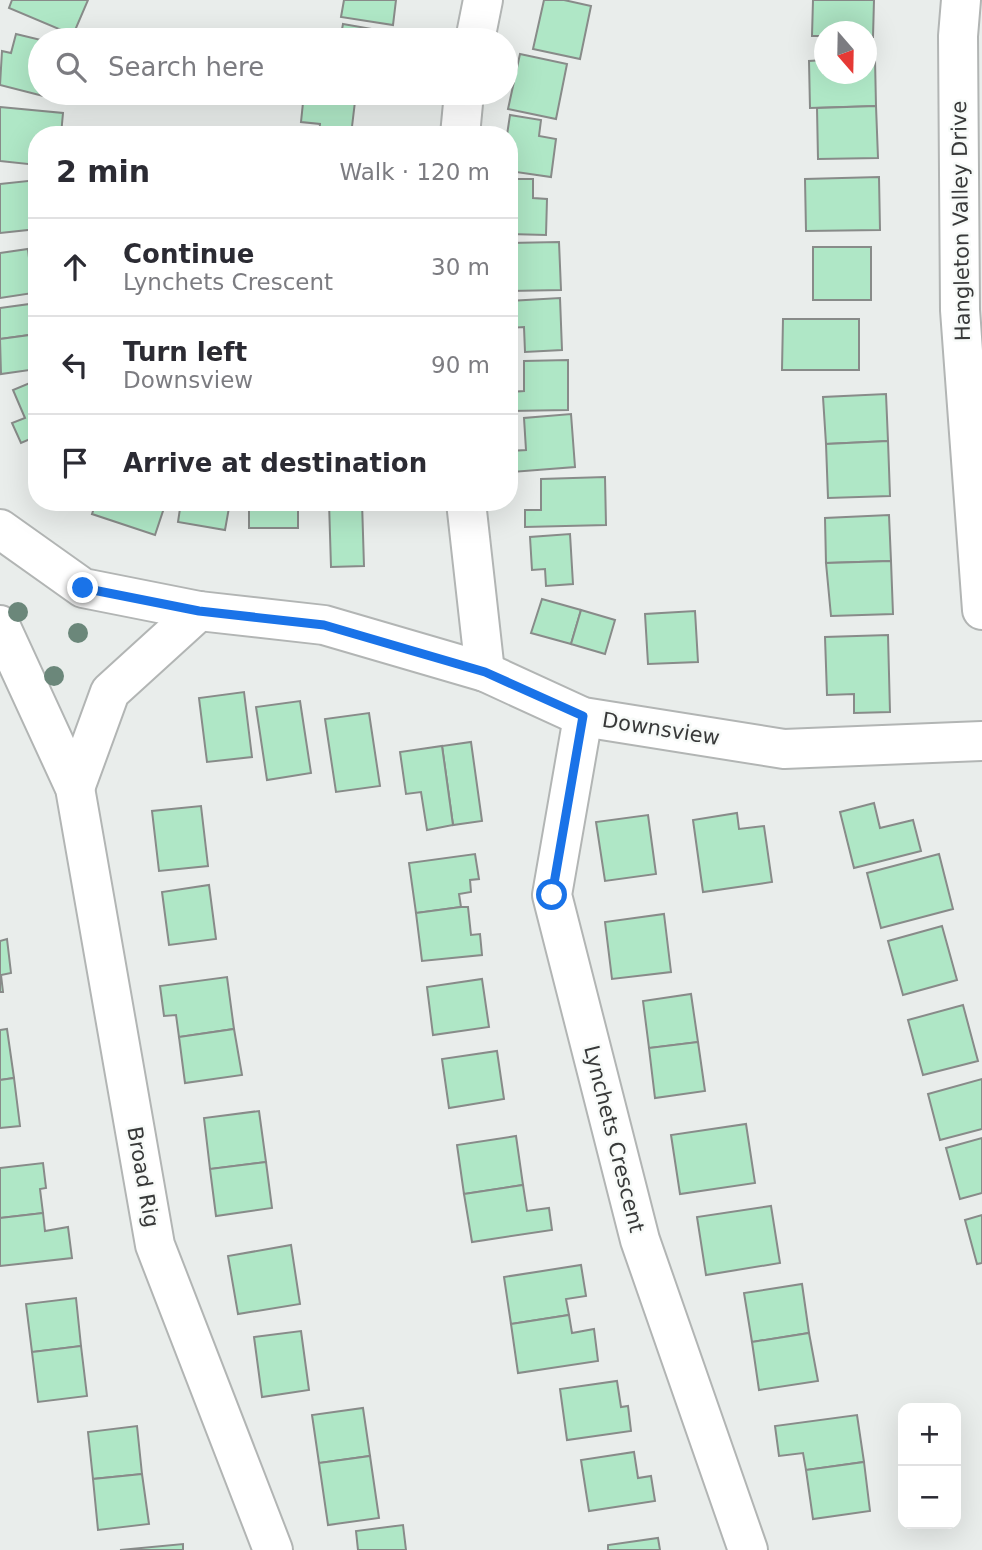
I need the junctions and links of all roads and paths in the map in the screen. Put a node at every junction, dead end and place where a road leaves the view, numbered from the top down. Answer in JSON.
{"nodes":[{"id":1,"x":483,"y":0,"type":"edge"},
{"id":2,"x":967,"y":24,"type":"edge"},
{"id":3,"x":477,"y":28,"type":"edge"},
{"id":4,"x":463,"y":105,"type":"edge"},
{"id":5,"x":461,"y":126,"type":"edge"},
{"id":6,"x":467,"y":511,"type":"edge"},
{"id":7,"x":0,"y":529,"type":"edge"},
{"id":8,"x":981,"y":591,"type":"edge"},
{"id":9,"x":199,"y":611,"type":"junction"},
{"id":10,"x":0,"y":625,"type":"edge"},
{"id":11,"x":485,"y":672,"type":"junction"},
{"id":12,"x":583,"y":716,"type":"junction"},
{"id":13,"x":982,"y":741,"type":"edge"},
{"id":14,"x":75,"y":788,"type":"junction"},
{"id":15,"x":273,"y":1550,"type":"edge"},
{"id":16,"x":748,"y":1550,"type":"edge"}],
"edges":[{"from":1,"to":3,"type":"street"},
{"from":2,"to":8,"type":"street","name":"Hangleton Valley Drive"},
{"from":4,"to":5,"type":"street"},
{"from":6,"to":11,"type":"street"},
{"from":7,"to":9,"type":"street","name":"Downsview"},
{"from":9,"to":11,"type":"street","name":"Downsview"},
{"from":9,"to":14,"type":"street","name":"Broad Rig"},
{"from":10,"to":14,"type":"street","name":"Broad Rig"},
{"from":11,"to":12,"type":"street","name":"Downsview"},
{"from":12,"to":13,"type":"street","name":"Downsview"},
{"from":12,"to":16,"type":"street","name":"Lynchets Crescent"},
{"from":14,"to":15,"type":"street","name":"Broad Rig"}]}
